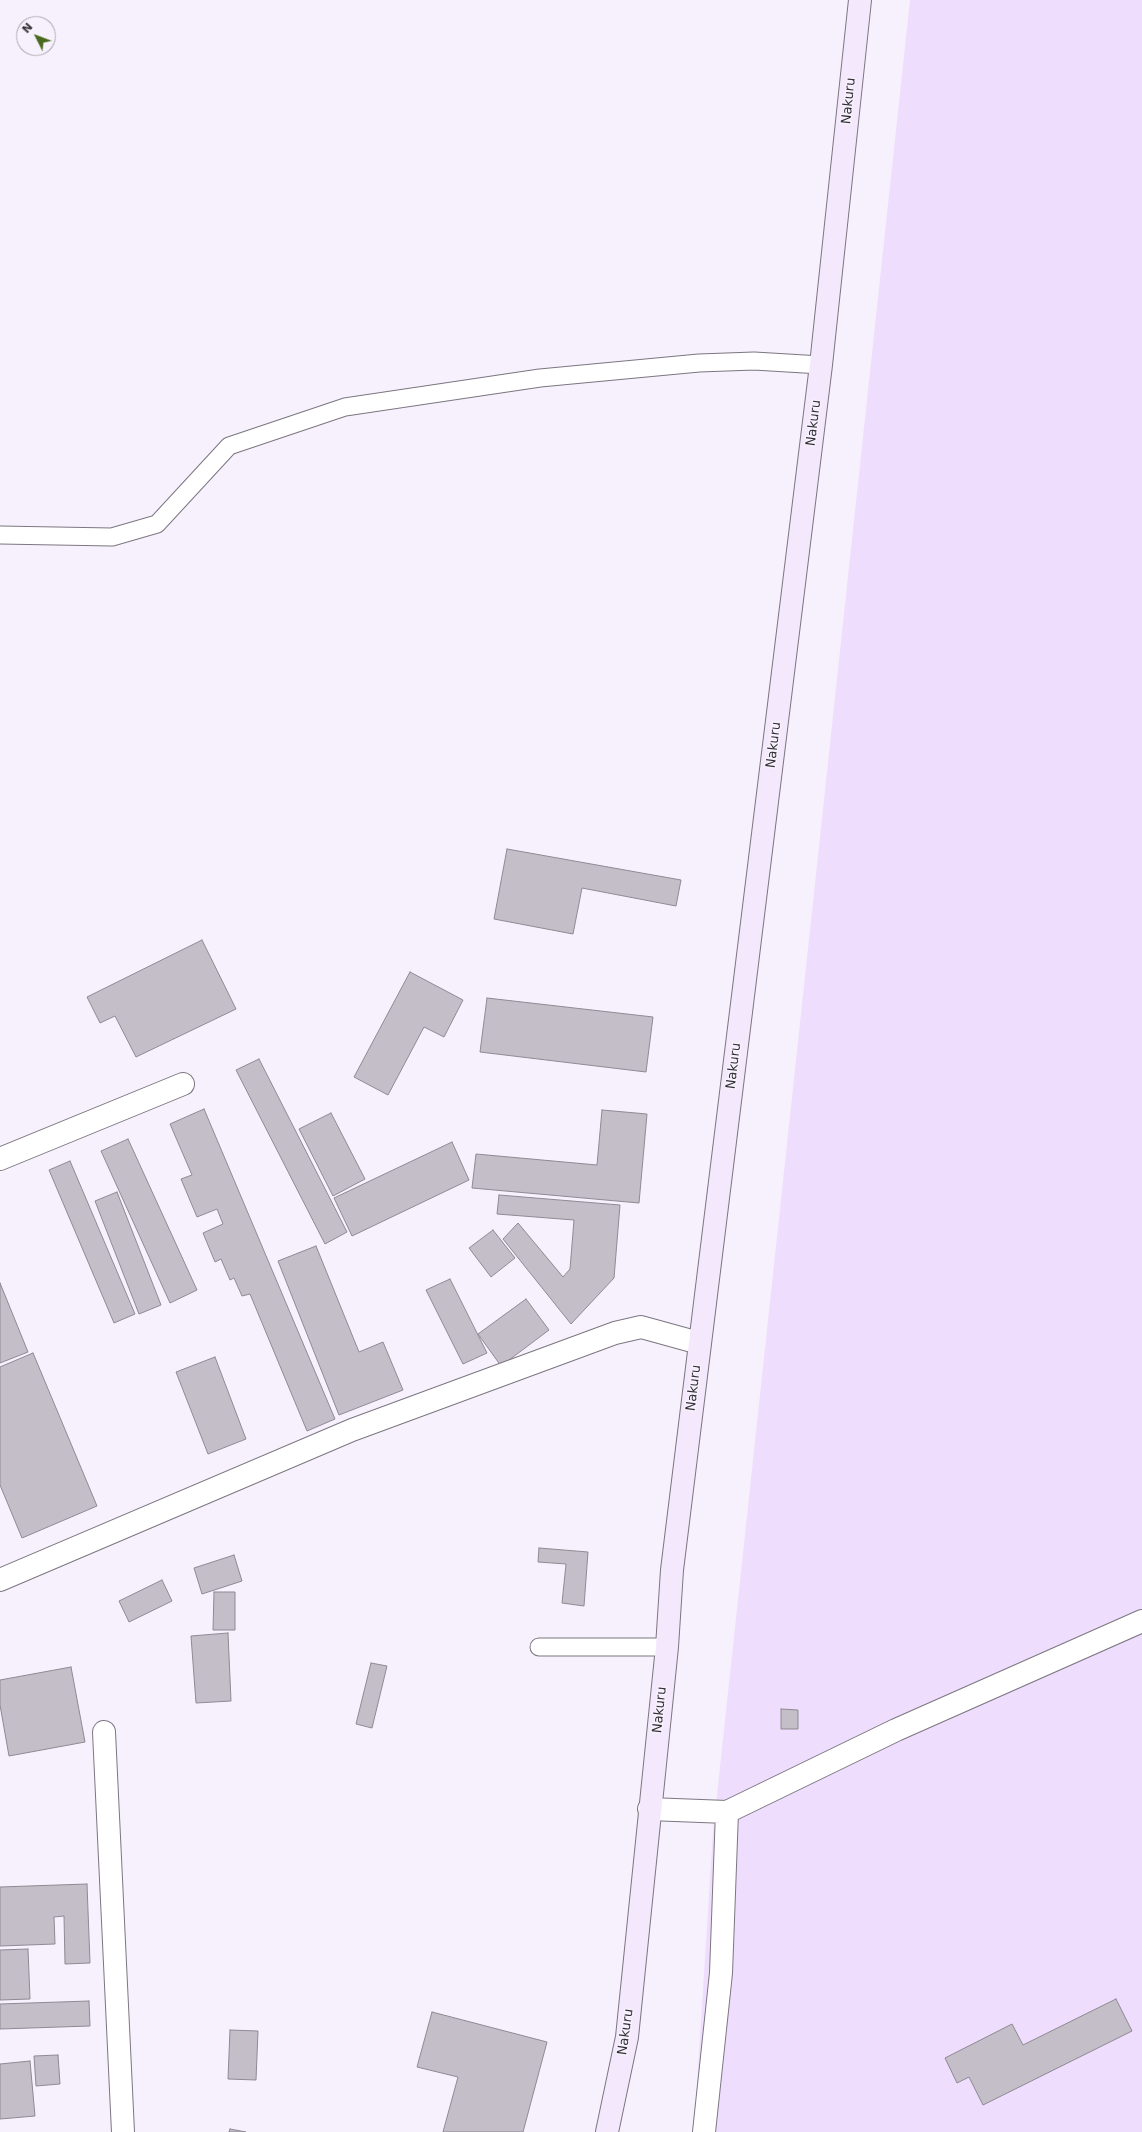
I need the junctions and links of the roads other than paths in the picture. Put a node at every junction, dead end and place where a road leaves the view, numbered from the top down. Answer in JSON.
{"nodes":[{"id":1,"x":860,"y":0,"type":"edge"},
{"id":2,"x":821,"y":365,"type":"junction"},
{"id":3,"x":0,"y":535,"type":"edge"},
{"id":4,"x":183,"y":1084,"type":"dead end"},
{"id":5,"x":0,"y":1159,"type":"edge"},
{"id":6,"x":699,"y":1343,"type":"junction"},
{"id":7,"x":0,"y":1580,"type":"edge"},
{"id":8,"x":1140,"y":1627,"type":"edge"},
{"id":9,"x":539,"y":1647,"type":"dead end"},
{"id":10,"x":667,"y":1647,"type":"junction"},
{"id":11,"x":104,"y":1732,"type":"dead end"},
{"id":12,"x":649,"y":1809,"type":"junction"},
{"id":13,"x":727,"y":1812,"type":"junction"},
{"id":14,"x":123,"y":2132,"type":"edge"},
{"id":15,"x":607,"y":2132,"type":"edge"},
{"id":16,"x":704,"y":2132,"type":"edge"}],
"edges":[{"from":1,"to":2,"type":"main road","name":"Nakuru"},
{"from":2,"to":3,"type":"lane"},
{"from":2,"to":6,"type":"main road","name":"Nakuru"},
{"from":4,"to":5,"type":"street"},
{"from":6,"to":7,"type":"street"},
{"from":6,"to":10,"type":"main road","name":"Nakuru"},
{"from":8,"to":13,"type":"street"},
{"from":9,"to":10,"type":"lane"},
{"from":10,"to":12,"type":"main road","name":"Nakuru"},
{"from":11,"to":14,"type":"street"},
{"from":12,"to":13,"type":"street"},
{"from":12,"to":15,"type":"main road","name":"Nakuru"},
{"from":13,"to":16,"type":"street"}]}
